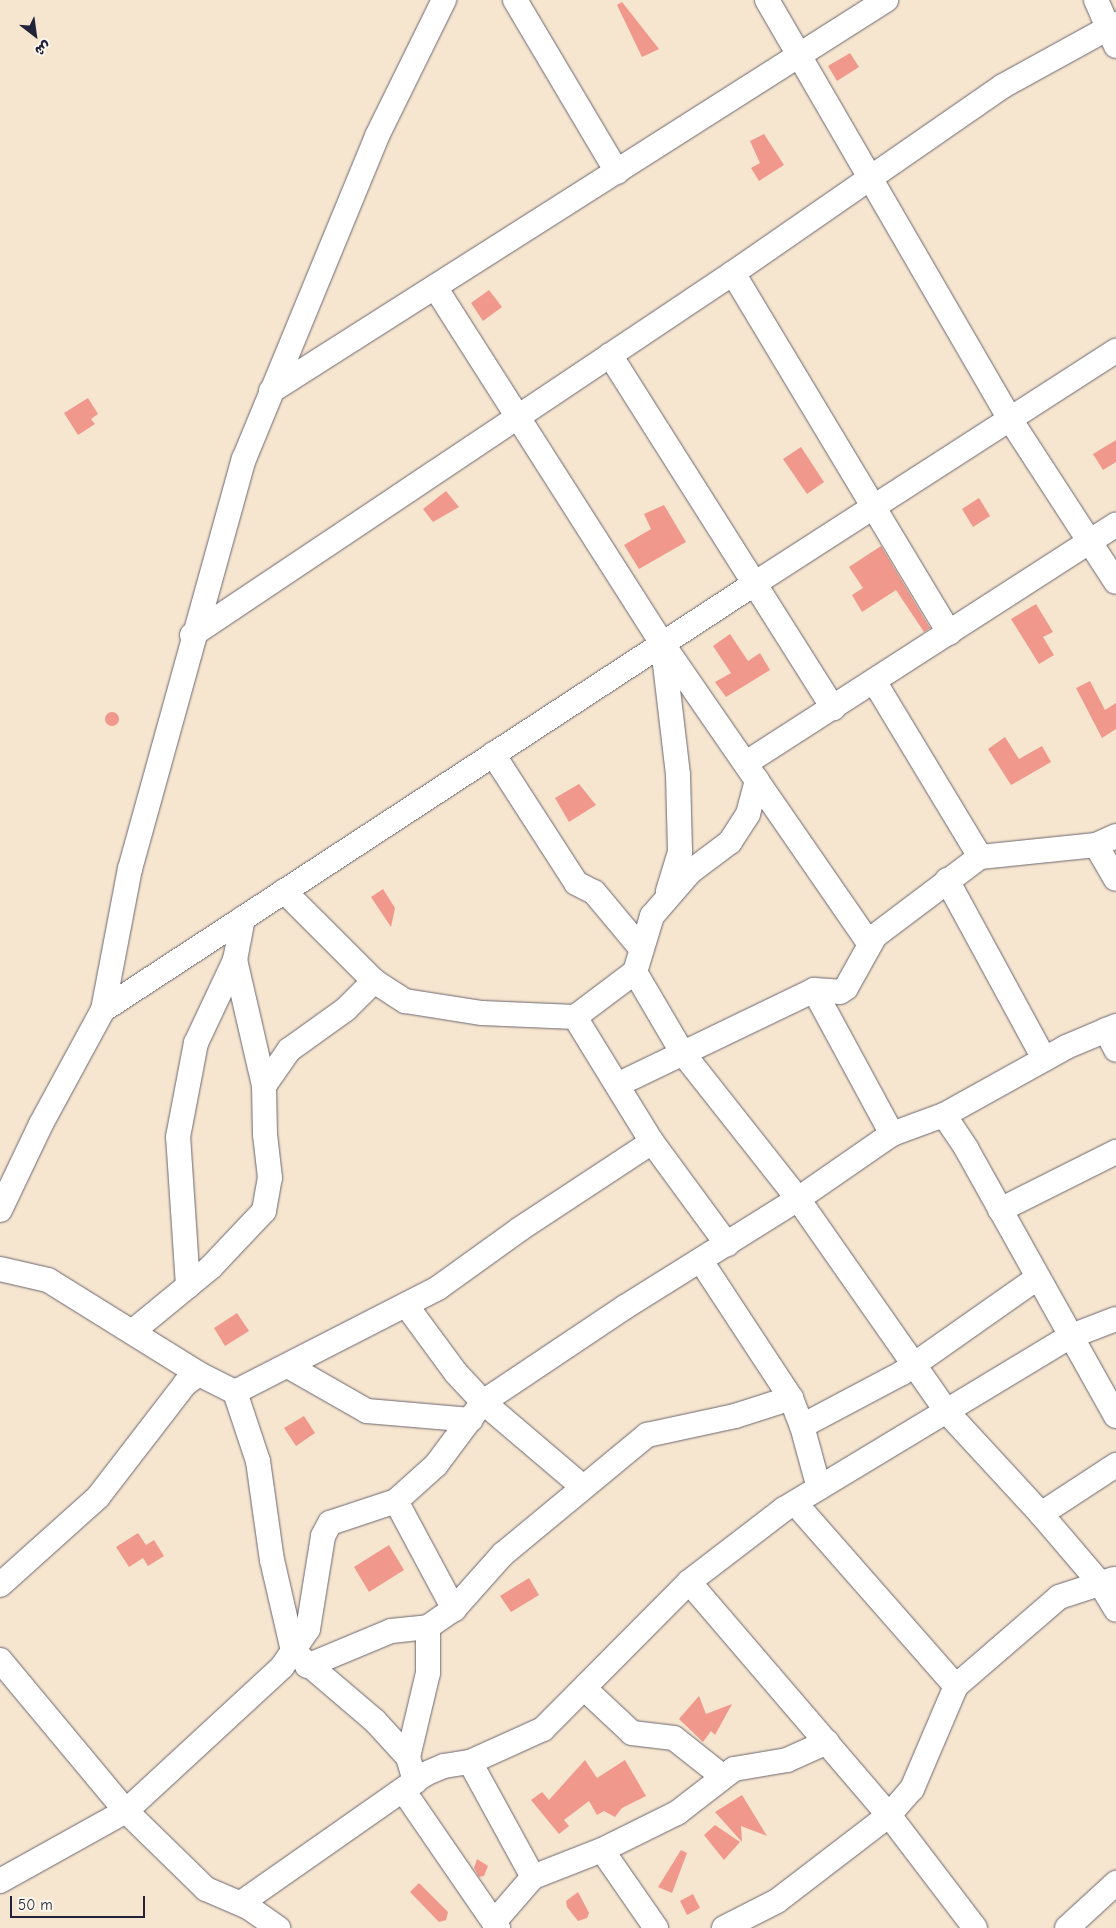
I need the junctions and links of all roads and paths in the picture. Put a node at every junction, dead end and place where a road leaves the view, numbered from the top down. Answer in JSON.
{"nodes":[{"id":1,"x":444,"y":0,"type":"edge"},
{"id":2,"x":515,"y":0,"type":"edge"},
{"id":3,"x":767,"y":0,"type":"edge"},
{"id":4,"x":886,"y":0,"type":"edge"},
{"id":5,"x":1096,"y":0,"type":"edge"},
{"id":6,"x":1114,"y":32,"type":"edge"},
{"id":7,"x":800,"y":56,"type":"junction"},
{"id":8,"x":616,"y":172,"type":"junction"},
{"id":9,"x":871,"y":177,"type":"junction"},
{"id":10,"x":733,"y":273,"type":"junction"},
{"id":11,"x":435,"y":287,"type":"junction"},
{"id":12,"x":1116,"y":351,"type":"edge"},
{"id":13,"x":610,"y":354,"type":"junction"},
{"id":14,"x":271,"y":391,"type":"junction"},
{"id":15,"x":517,"y":417,"type":"junction"},
{"id":16,"x":1010,"y":419,"type":"junction"},
{"id":17,"x":874,"y":506,"type":"junction"},
{"id":18,"x":1116,"y":525,"type":"edge"},
{"id":19,"x":1090,"y":542,"type":"junction"},
{"id":20,"x":1116,"y":582,"type":"edge"},
{"id":21,"x":754,"y":584,"type":"junction"},
{"id":22,"x":949,"y":633,"type":"junction"},
{"id":23,"x":192,"y":635,"type":"junction"},
{"id":24,"x":662,"y":643,"type":"junction"},
{"id":25,"x":874,"y":682,"type":"junction"},
{"id":26,"x":833,"y":708,"type":"junction"},
{"id":27,"x":493,"y":754,"type":"junction"},
{"id":28,"x":751,"y":772,"type":"junction"},
{"id":29,"x":1106,"y":840,"type":"edge"},
{"id":30,"x":980,"y":857,"type":"junction"},
{"id":31,"x":1116,"y":879,"type":"edge"},
{"id":32,"x":947,"y":880,"type":"junction"},
{"id":33,"x":284,"y":891,"type":"junction"},
{"id":34,"x":664,"y":902,"type":"junction"},
{"id":35,"x":243,"y":918,"type":"junction"},
{"id":36,"x":869,"y":943,"type":"junction"},
{"id":37,"x":640,"y":947,"type":"junction"},
{"id":38,"x":235,"y":960,"type":"junction"},
{"id":39,"x":635,"y":972,"type":"junction"},
{"id":40,"x":374,"y":981,"type":"junction"},
{"id":41,"x":814,"y":990,"type":"junction"},
{"id":42,"x":103,"y":1010,"type":"junction"},
{"id":43,"x":575,"y":1017,"type":"junction"},
{"id":44,"x":1112,"y":1035,"type":"edge"},
{"id":45,"x":682,"y":1052,"type":"junction"},
{"id":46,"x":1044,"y":1059,"type":"junction"},
{"id":47,"x":619,"y":1084,"type":"junction"},
{"id":48,"x":264,"y":1086,"type":"junction"},
{"id":49,"x":944,"y":1115,"type":"junction"},
{"id":50,"x":892,"y":1134,"type":"junction"},
{"id":51,"x":652,"y":1142,"type":"junction"},
{"id":52,"x":1116,"y":1152,"type":"edge"},
{"id":53,"x":798,"y":1199,"type":"junction"},
{"id":54,"x":0,"y":1210,"type":"edge"},
{"id":55,"x":1000,"y":1210,"type":"junction"},
{"id":56,"x":727,"y":1244,"type":"junction"},
{"id":57,"x":701,"y":1261,"type":"junction"},
{"id":58,"x":0,"y":1268,"type":"edge"},
{"id":59,"x":1037,"y":1278,"type":"junction"},
{"id":60,"x":188,"y":1286,"type":"junction"},
{"id":61,"x":406,"y":1305,"type":"junction"},
{"id":62,"x":1116,"y":1318,"type":"edge"},
{"id":63,"x":132,"y":1332,"type":"junction"},
{"id":64,"x":1069,"y":1337,"type":"junction"},
{"id":65,"x":288,"y":1366,"type":"junction"},
{"id":66,"x":914,"y":1366,"type":"junction"},
{"id":67,"x":199,"y":1374,"type":"junction"},
{"id":68,"x":235,"y":1392,"type":"junction"},
{"id":69,"x":791,"y":1398,"type":"junction"},
{"id":70,"x":477,"y":1411,"type":"junction"},
{"id":71,"x":948,"y":1412,"type":"junction"},
{"id":72,"x":1116,"y":1416,"type":"edge"},
{"id":73,"x":802,"y":1426,"type":"junction"},
{"id":74,"x":1116,"y":1465,"type":"edge"},
{"id":75,"x":583,"y":1487,"type":"junction"},
{"id":76,"x":819,"y":1488,"type":"junction"},
{"id":77,"x":396,"y":1502,"type":"junction"},
{"id":78,"x":795,"y":1503,"type":"junction"},
{"id":79,"x":1041,"y":1514,"type":"junction"},
{"id":80,"x":1108,"y":1581,"type":"edge"},
{"id":81,"x":689,"y":1582,"type":"junction"},
{"id":82,"x":0,"y":1585,"type":"edge"},
{"id":83,"x":454,"y":1609,"type":"junction"},
{"id":84,"x":1116,"y":1610,"type":"edge"},
{"id":85,"x":428,"y":1628,"type":"junction"},
{"id":86,"x":300,"y":1659,"type":"junction"},
{"id":87,"x":0,"y":1660,"type":"edge"},
{"id":88,"x":956,"y":1686,"type":"junction"},
{"id":89,"x":585,"y":1689,"type":"junction"},
{"id":90,"x":827,"y":1742,"type":"junction"},
{"id":91,"x":408,"y":1757,"type":"junction"},
{"id":92,"x":470,"y":1762,"type":"junction"},
{"id":93,"x":722,"y":1776,"type":"junction"},
{"id":94,"x":409,"y":1786,"type":"junction"},
{"id":95,"x":126,"y":1811,"type":"junction"},
{"id":96,"x":889,"y":1815,"type":"junction"},
{"id":97,"x":602,"y":1850,"type":"junction"},
{"id":98,"x":533,"y":1877,"type":"junction"},
{"id":99,"x":0,"y":1882,"type":"edge"},
{"id":100,"x":1116,"y":1883,"type":"edge"},
{"id":101,"x":241,"y":1903,"type":"junction"},
{"id":102,"x":496,"y":1925,"type":"edge"},
{"id":103,"x":278,"y":1928,"type":"edge"},
{"id":104,"x":656,"y":1928,"type":"edge"},
{"id":105,"x":724,"y":1928,"type":"edge"},
{"id":106,"x":976,"y":1928,"type":"edge"},
{"id":107,"x":1067,"y":1928,"type":"edge"}],
"edges":[{"from":1,"to":14,"type":"street"},
{"from":2,"to":8,"type":"street"},
{"from":3,"to":7,"type":"street"},
{"from":4,"to":7,"type":"street"},
{"from":5,"to":6,"type":"street"},
{"from":6,"to":9,"type":"street"},
{"from":7,"to":8,"type":"street"},
{"from":7,"to":9,"type":"street"},
{"from":8,"to":11,"type":"street"},
{"from":9,"to":10,"type":"street"},
{"from":9,"to":16,"type":"street"},
{"from":10,"to":13,"type":"street"},
{"from":10,"to":17,"type":"street"},
{"from":11,"to":14,"type":"street"},
{"from":11,"to":15,"type":"street"},
{"from":12,"to":16,"type":"street"},
{"from":13,"to":15,"type":"street"},
{"from":13,"to":21,"type":"street"},
{"from":14,"to":23,"type":"street"},
{"from":15,"to":23,"type":"street"},
{"from":15,"to":24,"type":"street"},
{"from":16,"to":17,"type":"street"},
{"from":16,"to":19,"type":"street"},
{"from":17,"to":21,"type":"street"},
{"from":17,"to":22,"type":"street"},
{"from":18,"to":19,"type":"street"},
{"from":19,"to":20,"type":"street"},
{"from":19,"to":22,"type":"street"},
{"from":21,"to":24,"type":"street"},
{"from":21,"to":26,"type":"street"},
{"from":22,"to":25,"type":"street"},
{"from":23,"to":42,"type":"street"},
{"from":24,"to":27,"type":"street"},
{"from":24,"to":28,"type":"street"},
{"from":24,"to":34,"type":"street"},
{"from":25,"to":26,"type":"street"},
{"from":25,"to":30,"type":"street"},
{"from":26,"to":28,"type":"street"},
{"from":27,"to":33,"type":"street"},
{"from":27,"to":37,"type":"street"},
{"from":28,"to":34,"type":"street"},
{"from":28,"to":36,"type":"street"},
{"from":29,"to":30,"type":"street"},
{"from":29,"to":31,"type":"street"},
{"from":30,"to":32,"type":"street"},
{"from":32,"to":36,"type":"street"},
{"from":32,"to":46,"type":"street"},
{"from":33,"to":35,"type":"street"},
{"from":33,"to":40,"type":"street"},
{"from":34,"to":37,"type":"street"},
{"from":35,"to":38,"type":"street"},
{"from":35,"to":42,"type":"street"},
{"from":36,"to":41,"type":"street"},
{"from":37,"to":39,"type":"street"},
{"from":38,"to":48,"type":"street"},
{"from":38,"to":60,"type":"street"},
{"from":39,"to":43,"type":"street"},
{"from":39,"to":45,"type":"street"},
{"from":40,"to":43,"type":"street"},
{"from":40,"to":48,"type":"street"},
{"from":41,"to":45,"type":"street"},
{"from":41,"to":50,"type":"street"},
{"from":42,"to":54,"type":"street"},
{"from":43,"to":47,"type":"street"},
{"from":44,"to":46,"type":"street"},
{"from":45,"to":47,"type":"street"},
{"from":45,"to":53,"type":"street"},
{"from":46,"to":49,"type":"street"},
{"from":47,"to":51,"type":"street"},
{"from":48,"to":60,"type":"street"},
{"from":49,"to":50,"type":"street"},
{"from":49,"to":55,"type":"street"},
{"from":50,"to":53,"type":"street"},
{"from":51,"to":56,"type":"street"},
{"from":51,"to":61,"type":"street"},
{"from":52,"to":55,"type":"street"},
{"from":53,"to":56,"type":"street"},
{"from":53,"to":66,"type":"street"},
{"from":55,"to":59,"type":"street"},
{"from":56,"to":57,"type":"street"},
{"from":57,"to":69,"type":"street"},
{"from":57,"to":70,"type":"street"},
{"from":58,"to":63,"type":"street"},
{"from":59,"to":64,"type":"street"},
{"from":59,"to":66,"type":"street"},
{"from":60,"to":63,"type":"street"},
{"from":61,"to":65,"type":"street"},
{"from":61,"to":70,"type":"street"},
{"from":62,"to":64,"type":"street"},
{"from":63,"to":67,"type":"street"},
{"from":64,"to":71,"type":"street"},
{"from":64,"to":72,"type":"street"},
{"from":65,"to":68,"type":"street"},
{"from":65,"to":70,"type":"street"},
{"from":66,"to":71,"type":"street"},
{"from":66,"to":73,"type":"street"},
{"from":67,"to":68,"type":"street"},
{"from":67,"to":82,"type":"street"},
{"from":68,"to":86,"type":"street"},
{"from":69,"to":73,"type":"street"},
{"from":69,"to":75,"type":"street"},
{"from":70,"to":75,"type":"street"},
{"from":70,"to":77,"type":"street"},
{"from":71,"to":76,"type":"street"},
{"from":71,"to":79,"type":"street"},
{"from":73,"to":76,"type":"street"},
{"from":74,"to":79,"type":"street"},
{"from":75,"to":83,"type":"street"},
{"from":76,"to":78,"type":"street"},
{"from":77,"to":83,"type":"street"},
{"from":77,"to":86,"type":"street"},
{"from":78,"to":81,"type":"street"},
{"from":78,"to":88,"type":"street"},
{"from":79,"to":80,"type":"street"},
{"from":80,"to":84,"type":"street"},
{"from":80,"to":88,"type":"street"},
{"from":81,"to":89,"type":"street"},
{"from":81,"to":90,"type":"street"},
{"from":83,"to":85,"type":"street"},
{"from":85,"to":86,"type":"street"},
{"from":85,"to":91,"type":"street"},
{"from":86,"to":91,"type":"street"},
{"from":86,"to":95,"type":"street"},
{"from":87,"to":95,"type":"street"},
{"from":88,"to":96,"type":"street"},
{"from":89,"to":92,"type":"street"},
{"from":89,"to":93,"type":"street"},
{"from":90,"to":93,"type":"street"},
{"from":90,"to":96,"type":"street"},
{"from":91,"to":94,"type":"street"},
{"from":92,"to":94,"type":"street"},
{"from":92,"to":98,"type":"street"},
{"from":93,"to":97,"type":"street"},
{"from":94,"to":101,"type":"street"},
{"from":94,"to":102,"type":"street"},
{"from":95,"to":99,"type":"street"},
{"from":95,"to":101,"type":"street"},
{"from":96,"to":105,"type":"street"},
{"from":96,"to":106,"type":"street"},
{"from":97,"to":98,"type":"street"},
{"from":97,"to":104,"type":"street"},
{"from":98,"to":102,"type":"street"},
{"from":100,"to":107,"type":"street"},
{"from":101,"to":103,"type":"street"}]}
